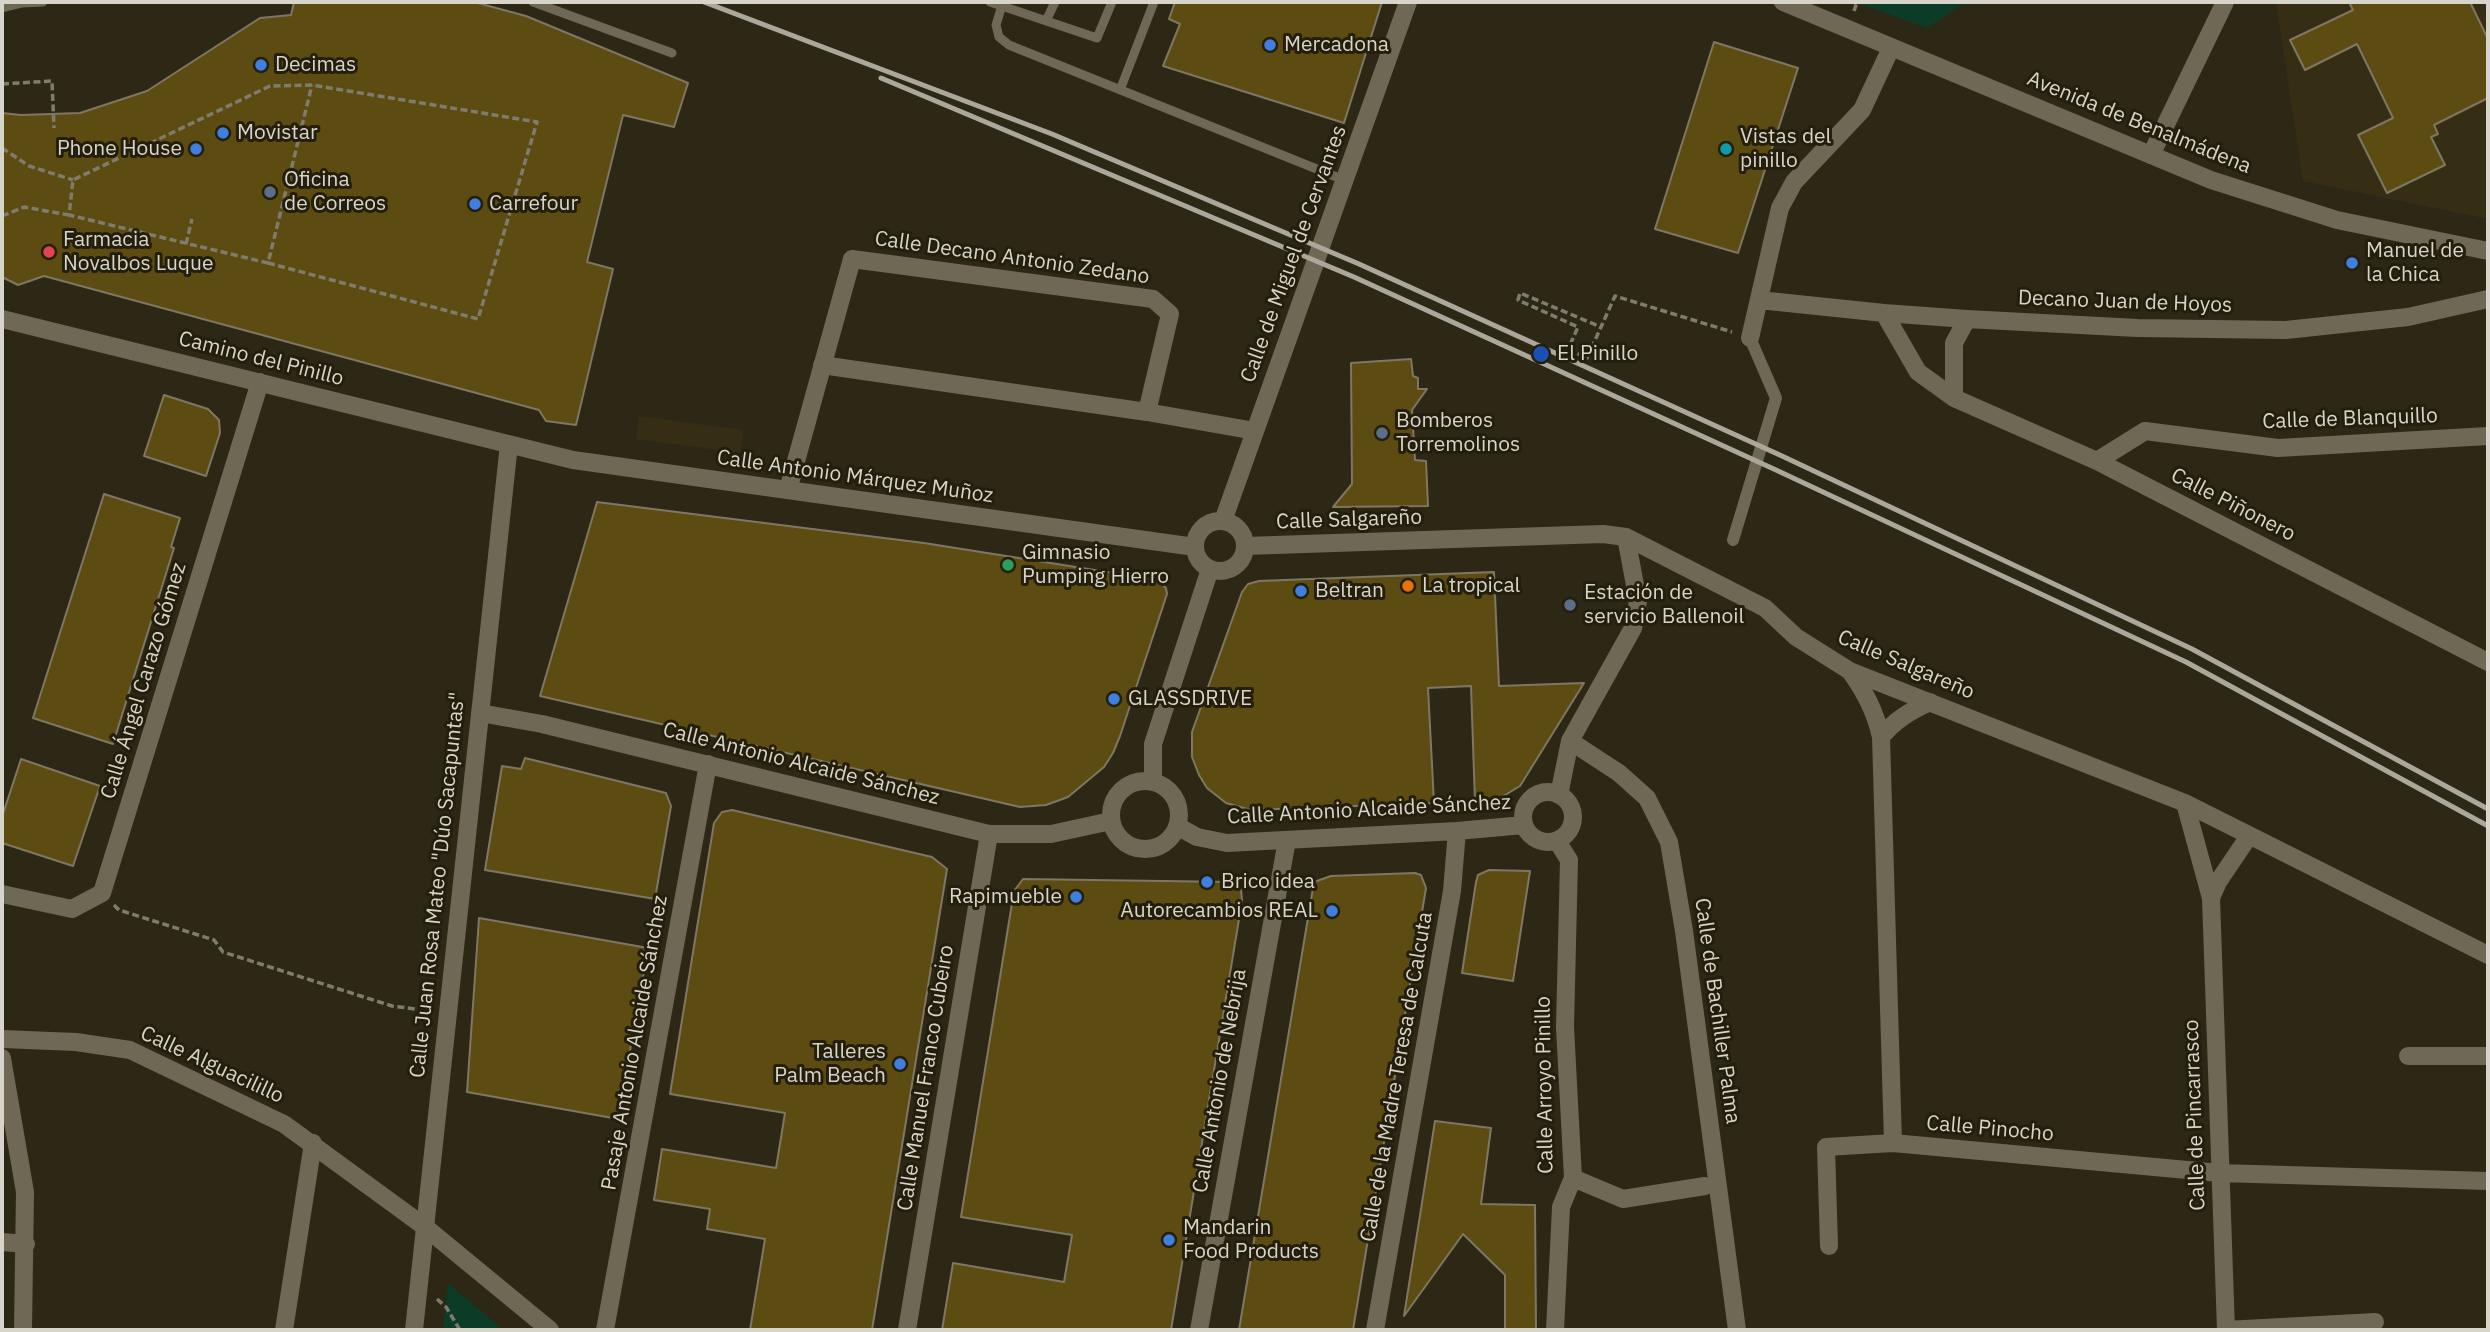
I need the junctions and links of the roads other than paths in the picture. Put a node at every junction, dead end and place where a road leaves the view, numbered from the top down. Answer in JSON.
{"nodes":[{"id":1,"x":43,"y":2,"type":"edge"},
{"id":2,"x":533,"y":2,"type":"edge"},
{"id":3,"x":990,"y":2,"type":"edge"},
{"id":4,"x":1055,"y":2,"type":"edge"},
{"id":5,"x":1112,"y":2,"type":"edge"},
{"id":6,"x":1154,"y":2,"type":"edge"},
{"id":7,"x":1408,"y":2,"type":"edge"},
{"id":8,"x":1783,"y":2,"type":"edge"},
{"id":9,"x":2225,"y":2,"type":"edge"},
{"id":10,"x":1002,"y":4,"type":"edge"},
{"id":11,"x":2,"y":8,"type":"edge"},
{"id":12,"x":1046,"y":21,"type":"junction"},
{"id":13,"x":1891,"y":48,"type":"junction"},
{"id":14,"x":672,"y":53,"type":"dead end"},
{"id":15,"x":1120,"y":89,"type":"junction"},
{"id":16,"x":2151,"y":155,"type":"junction"},
{"id":17,"x":1344,"y":180,"type":"junction"},
{"id":18,"x":2488,"y":251,"type":"edge"},
{"id":19,"x":2488,"y":299,"type":"edge"},
{"id":20,"x":1759,"y":300,"type":"junction"},
{"id":21,"x":1884,"y":313,"type":"junction"},
{"id":22,"x":2,"y":319,"type":"edge"},
{"id":23,"x":1967,"y":319,"type":"junction"},
{"id":24,"x":1751,"y":338,"type":"joint"},
{"id":25,"x":822,"y":365,"type":"junction"},
{"id":26,"x":260,"y":382,"type":"junction"},
{"id":27,"x":1954,"y":397,"type":"junction"},
{"id":28,"x":1147,"y":412,"type":"junction"},
{"id":29,"x":1255,"y":431,"type":"junction"},
{"id":30,"x":2488,"y":436,"type":"edge"},
{"id":31,"x":509,"y":444,"type":"junction"},
{"id":32,"x":2096,"y":461,"type":"junction"},
{"id":33,"x":788,"y":490,"type":"junction"},
{"id":34,"x":1223,"y":522,"type":"junction"},
{"id":35,"x":1626,"y":537,"type":"junction"},
{"id":36,"x":1733,"y":540,"type":"dead end"},
{"id":37,"x":1245,"y":546,"type":"junction"},
{"id":38,"x":1195,"y":547,"type":"junction"},
{"id":39,"x":1210,"y":569,"type":"junction"},
{"id":40,"x":2488,"y":662,"type":"edge"},
{"id":41,"x":1850,"y":671,"type":"junction"},
{"id":42,"x":1930,"y":702,"type":"junction"},
{"id":43,"x":480,"y":713,"type":"junction"},
{"id":44,"x":1881,"y":737,"type":"junction"},
{"id":45,"x":1570,"y":741,"type":"junction"},
{"id":46,"x":708,"y":764,"type":"junction"},
{"id":47,"x":1153,"y":782,"type":"junction"},
{"id":48,"x":1559,"y":794,"type":"junction"},
{"id":49,"x":2185,"y":803,"type":"junction"},
{"id":50,"x":1111,"y":821,"type":"junction"},
{"id":51,"x":1524,"y":825,"type":"junction"},
{"id":52,"x":1177,"y":826,"type":"junction"},
{"id":53,"x":1458,"y":831,"type":"junction"},
{"id":54,"x":989,"y":834,"type":"junction"},
{"id":55,"x":2249,"y":836,"type":"junction"},
{"id":56,"x":1287,"y":840,"type":"junction"},
{"id":57,"x":1557,"y":841,"type":"junction"},
{"id":58,"x":2,"y":894,"type":"edge"},
{"id":59,"x":2211,"y":898,"type":"junction"},
{"id":60,"x":2488,"y":955,"type":"edge"},
{"id":61,"x":2,"y":1039,"type":"edge"},
{"id":62,"x":2408,"y":1056,"type":"dead end"},
{"id":63,"x":2488,"y":1056,"type":"edge"},
{"id":64,"x":2,"y":1058,"type":"edge"},
{"id":65,"x":313,"y":1143,"type":"junction"},
{"id":66,"x":1893,"y":1143,"type":"junction"},
{"id":67,"x":2220,"y":1173,"type":"junction"},
{"id":68,"x":1573,"y":1178,"type":"junction"},
{"id":69,"x":2488,"y":1181,"type":"edge"},
{"id":70,"x":1704,"y":1186,"type":"dead end"},
{"id":71,"x":425,"y":1227,"type":"junction"},
{"id":72,"x":2,"y":1242,"type":"edge"},
{"id":73,"x":26,"y":1244,"type":"junction"},
{"id":74,"x":1829,"y":1246,"type":"dead end"},
{"id":75,"x":2375,"y":1322,"type":"dead end"},
{"id":76,"x":23,"y":1330,"type":"edge"},
{"id":77,"x":284,"y":1330,"type":"edge"},
{"id":78,"x":414,"y":1330,"type":"edge"},
{"id":79,"x":550,"y":1330,"type":"edge"},
{"id":80,"x":605,"y":1330,"type":"edge"},
{"id":81,"x":907,"y":1330,"type":"edge"},
{"id":82,"x":1199,"y":1330,"type":"edge"},
{"id":83,"x":1375,"y":1330,"type":"edge"},
{"id":84,"x":1555,"y":1330,"type":"edge"},
{"id":85,"x":1737,"y":1330,"type":"edge"},
{"id":86,"x":2226,"y":1330,"type":"edge"}],
"edges":[{"from":1,"to":11,"type":"lane"},
{"from":2,"to":14,"type":"lane"},
{"from":3,"to":10,"type":"lane"},
{"from":4,"to":12,"type":"lane"},
{"from":5,"to":12,"type":"lane"},
{"from":6,"to":15,"type":"lane"},
{"from":7,"to":17,"type":"street","name":"Calle de Miguel de Cervantes"},
{"from":8,"to":13,"type":"street","name":"Avenida de Benalmádena"},
{"from":9,"to":16,"type":"street"},
{"from":10,"to":12,"type":"lane"},
{"from":10,"to":15,"type":"lane"},
{"from":13,"to":16,"type":"street","name":"Avenida de Benalmádena"},
{"from":13,"to":20,"type":"street"},
{"from":15,"to":17,"type":"lane"},
{"from":16,"to":18,"type":"street","name":"Avenida de Benalmádena"},
{"from":17,"to":29,"type":"street","name":"Calle de Miguel de Cervantes"},
{"from":19,"to":23,"type":"street","name":"Decano Juan de Hoyos"},
{"from":20,"to":21,"type":"street","name":"Decano Juan de Hoyos"},
{"from":20,"to":24,"type":"street"},
{"from":21,"to":23,"type":"street","name":"Decano Juan de Hoyos"},
{"from":21,"to":27,"type":"street","name":"Calle Piñonero"},
{"from":22,"to":26,"type":"street","name":"Camino del Pinillo"},
{"from":23,"to":27,"type":"street"},
{"from":24,"to":36,"type":"street"},
{"from":25,"to":28,"type":"street"},
{"from":25,"to":28,"type":"street","name":"Calle Decano Antonio Zedano"},
{"from":25,"to":33,"type":"street","name":"Calle Decano Antonio Zedano"},
{"from":26,"to":31,"type":"street","name":"Camino del Pinillo"},
{"from":26,"to":58,"type":"street","name":"Calle Ángel Carazo Gómez"},
{"from":27,"to":32,"type":"street","name":"Calle Piñonero"},
{"from":28,"to":29,"type":"street"},
{"from":29,"to":34,"type":"street","name":"Calle de Miguel de Cervantes"},
{"from":30,"to":32,"type":"street","name":"Calle de Blanquillo"},
{"from":31,"to":33,"type":"street","name":"Calle Antonio Márquez Muñoz"},
{"from":31,"to":43,"type":"street","name":"Calle Juan Rosa Mateo \"Dúo Sacapuntas\""},
{"from":32,"to":40,"type":"street","name":"Calle Piñonero"},
{"from":33,"to":38,"type":"street","name":"Calle Antonio Márquez Muñoz"},
{"from":34,"to":37,"type":"street"},
{"from":34,"to":38,"type":"street"},
{"from":35,"to":37,"type":"street","name":"Calle Salgareño"},
{"from":35,"to":41,"type":"street","name":"Calle Salgareño"},
{"from":35,"to":45,"type":"street"},
{"from":37,"to":39,"type":"street"},
{"from":38,"to":39,"type":"street"},
{"from":39,"to":47,"type":"street"},
{"from":41,"to":42,"type":"street","name":"Calle Salgareño"},
{"from":41,"to":44,"type":"street"},
{"from":42,"to":44,"type":"street"},
{"from":42,"to":49,"type":"street","name":"Calle Salgareño"},
{"from":43,"to":46,"type":"street","name":"Calle Antonio Alcaide Sánchez"},
{"from":43,"to":71,"type":"street","name":"Calle Juan Rosa Mateo \"Dúo Sacapuntas\""},
{"from":44,"to":66,"type":"street"},
{"from":45,"to":48,"type":"street"},
{"from":45,"to":85,"type":"street","name":"Calle de Bachiller Palma"},
{"from":46,"to":54,"type":"street","name":"Calle Antonio Alcaide Sánchez"},
{"from":46,"to":80,"type":"street","name":"Pasaje Antonio Alcaide Sánchez"},
{"from":47,"to":50,"type":"street"},
{"from":47,"to":52,"type":"street"},
{"from":48,"to":51,"type":"street"},
{"from":48,"to":57,"type":"street"},
{"from":49,"to":55,"type":"street","name":"Calle Salgareño"},
{"from":49,"to":59,"type":"street","name":"Calle de Pincarrasco"},
{"from":50,"to":52,"type":"street"},
{"from":50,"to":54,"type":"street","name":"Calle Antonio Alcaide Sánchez"},
{"from":51,"to":53,"type":"street","name":"Calle Antonio Alcaide Sánchez"},
{"from":51,"to":57,"type":"street"},
{"from":52,"to":56,"type":"street","name":"Calle Antonio Alcaide Sánchez"},
{"from":53,"to":56,"type":"street","name":"Calle Antonio Alcaide Sánchez"},
{"from":53,"to":83,"type":"street","name":"Calle de la Madre Teresa de Calcuta"},
{"from":54,"to":81,"type":"street","name":"Calle Manuel Franco Cubeiro"},
{"from":55,"to":59,"type":"street"},
{"from":55,"to":60,"type":"street","name":"Calle Salgareño"},
{"from":56,"to":82,"type":"street","name":"Calle Antonio de Nebrija"},
{"from":57,"to":68,"type":"street","name":"Calle Arroyo Pinillo"},
{"from":59,"to":67,"type":"street","name":"Calle de Pincarrasco"},
{"from":61,"to":65,"type":"street","name":"Calle Alguacilillo"},
{"from":62,"to":63,"type":"street"},
{"from":64,"to":73,"type":"street"},
{"from":65,"to":71,"type":"street","name":"Calle Alguacilillo"},
{"from":65,"to":77,"type":"street"},
{"from":66,"to":67,"type":"street","name":"Calle Pinocho"},
{"from":66,"to":74,"type":"street","name":"Calle Pinocho"},
{"from":67,"to":69,"type":"street","name":"Calle Pinocho"},
{"from":67,"to":86,"type":"street","name":"Calle de Pincarrasco"},
{"from":68,"to":70,"type":"street"},
{"from":68,"to":84,"type":"street","name":"Calle Arroyo Pinillo"},
{"from":71,"to":78,"type":"street","name":"Calle Juan Rosa Mateo \"Dúo Sacapuntas\""},
{"from":71,"to":79,"type":"street","name":"Calle Alguacilillo"},
{"from":72,"to":73,"type":"street"},
{"from":73,"to":76,"type":"street"},
{"from":75,"to":86,"type":"street"}]}
